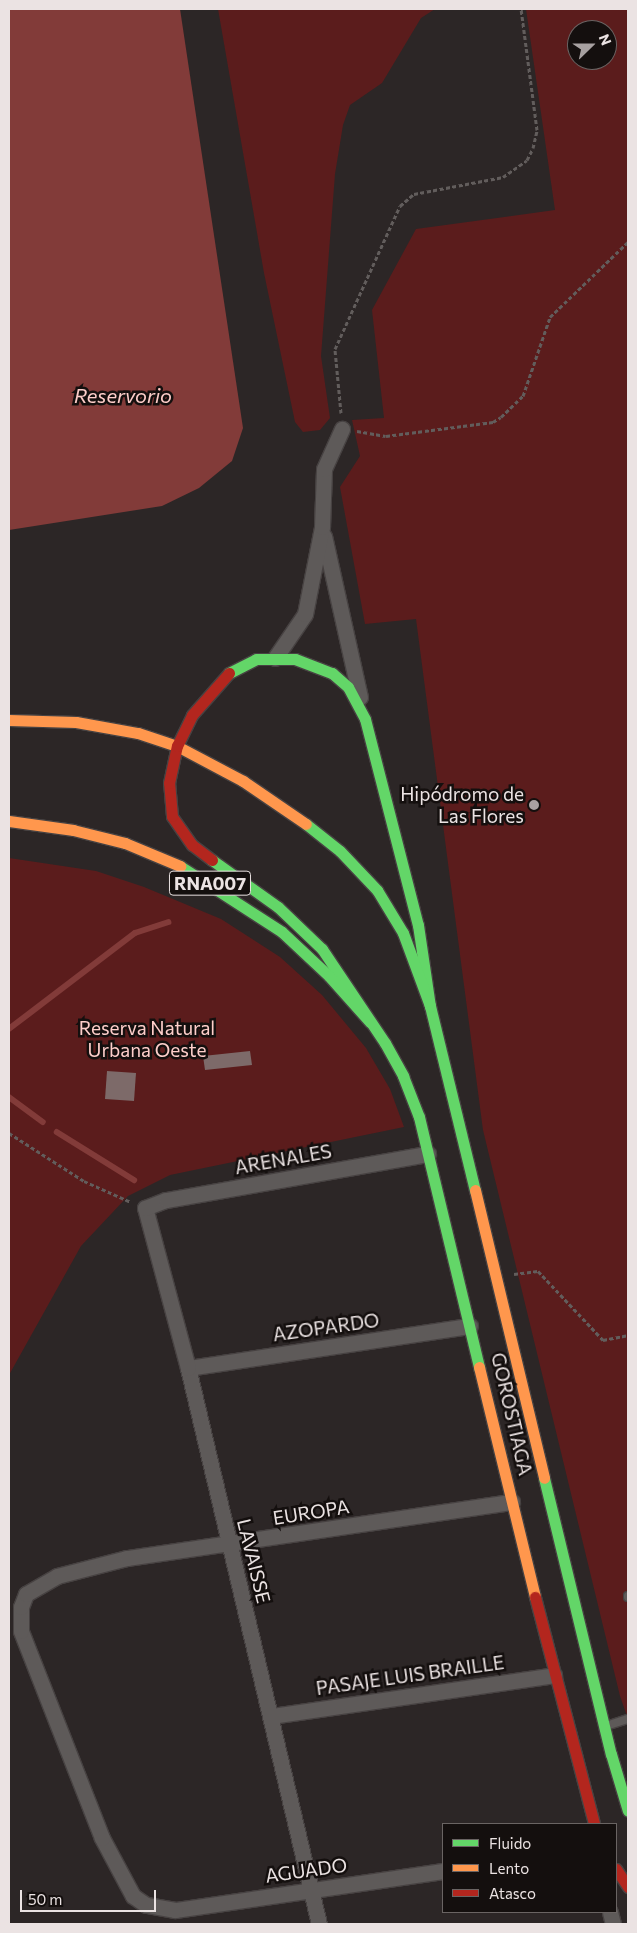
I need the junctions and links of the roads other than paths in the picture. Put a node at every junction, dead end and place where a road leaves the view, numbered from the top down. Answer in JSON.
{"nodes":[{"id":1,"x":342,"y":429,"type":"road end"},
{"id":2,"x":322,"y":527,"type":"junction"},
{"id":3,"x":275,"y":658,"type":"junction"},
{"id":4,"x":365,"y":719,"type":"junction"},
{"id":5,"x":9,"y":720,"type":"edge"},
{"id":6,"x":177,"y":746,"type":"junction"},
{"id":7,"x":9,"y":821,"type":"edge"},
{"id":8,"x":430,"y":1006,"type":"junction"},
{"id":9,"x":370,"y":1022,"type":"junction"},
{"id":10,"x":428,"y":1154,"type":"junction"},
{"id":11,"x":145,"y":1208,"type":"joint"},
{"id":12,"x":470,"y":1326,"type":"junction"},
{"id":13,"x":188,"y":1368,"type":"junction"},
{"id":14,"x":512,"y":1502,"type":"junction"},
{"id":15,"x":229,"y":1544,"type":"junction"},
{"id":16,"x":57,"y":1576,"type":"joint"},
{"id":17,"x":554,"y":1675,"type":"junction"},
{"id":18,"x":271,"y":1716,"type":"junction"},
{"id":19,"x":628,"y":1719,"type":"edge"},
{"id":20,"x":604,"y":1726,"type":"junction"},
{"id":21,"x":628,"y":1811,"type":"edge"},
{"id":22,"x":594,"y":1823,"type":"edge"},
{"id":23,"x":617,"y":1870,"type":"edge"},
{"id":24,"x":442,"y":1871,"type":"edge"},
{"id":25,"x":628,"y":1887,"type":"edge"},
{"id":26,"x":310,"y":1889,"type":"junction"},
{"id":27,"x":319,"y":1924,"type":"edge"}],
"edges":[{"from":1,"to":2,"type":"street"},
{"from":2,"to":3,"type":"street"},
{"from":2,"to":4,"type":"street"},
{"from":3,"to":4,"type":"main road"},
{"from":3,"to":6,"type":"main road"},
{"from":4,"to":8,"type":"main road"},
{"from":5,"to":6,"type":"main road"},
{"from":6,"to":8,"type":"main road"},
{"from":6,"to":9,"type":"main road"},
{"from":7,"to":9,"type":"main road","number":"RNA007"},
{"from":8,"to":20,"type":"main road","name":"GOROSTIAGA"},
{"from":9,"to":10,"type":"main road","name":"GOROSTIAGA"},
{"from":10,"to":11,"type":"street","name":"ARENALES"},
{"from":10,"to":12,"type":"main road","name":"GOROSTIAGA"},
{"from":11,"to":13,"type":"street","name":"LAVAISSE"},
{"from":12,"to":13,"type":"street","name":"AZOPARDO"},
{"from":12,"to":14,"type":"main road","name":"GOROSTIAGA"},
{"from":13,"to":15,"type":"street","name":"LAVAISSE"},
{"from":14,"to":15,"type":"street","name":"EUROPA"},
{"from":14,"to":17,"type":"main road","name":"GOROSTIAGA"},
{"from":15,"to":16,"type":"street","name":"EUROPA"},
{"from":15,"to":18,"type":"street","name":"LAVAISSE"},
{"from":16,"to":26,"type":"street","name":"AGUADO"},
{"from":17,"to":18,"type":"street","name":"PASAJE LUIS BRAILLE"},
{"from":17,"to":22,"type":"main road","name":"GOROSTIAGA"},
{"from":18,"to":26,"type":"street","name":"LAVAISSE"},
{"from":19,"to":20,"type":"lane"},
{"from":20,"to":21,"type":"main road","name":"GOROSTIAGA"},
{"from":23,"to":25,"type":"main road"},
{"from":24,"to":26,"type":"street","name":"AGUADO"},
{"from":26,"to":27,"type":"street","name":"LAVAISSE"}]}
